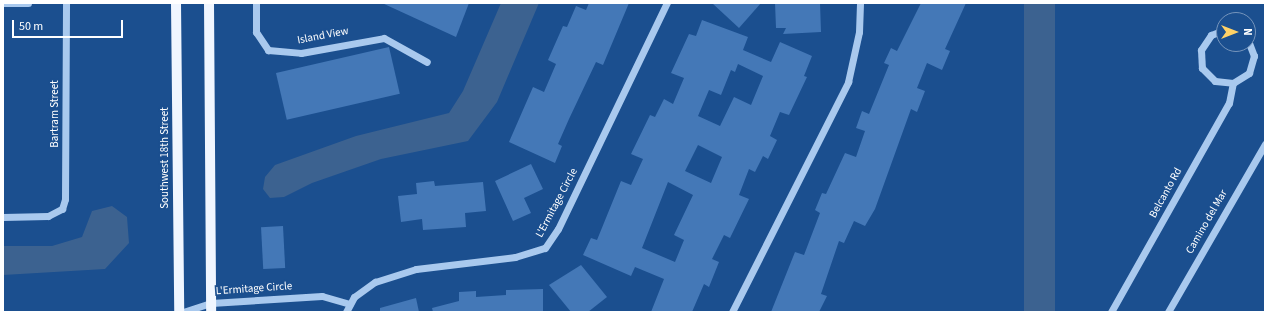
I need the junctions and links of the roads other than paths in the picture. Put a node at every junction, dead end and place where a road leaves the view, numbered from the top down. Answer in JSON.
{"nodes":[{"id":1,"x":3,"y":3,"type":"edge"},
{"id":2,"x":28,"y":3,"type":"edge"},
{"id":3,"x":66,"y":3,"type":"edge"},
{"id":4,"x":176,"y":3,"type":"edge"},
{"id":5,"x":209,"y":3,"type":"edge"},
{"id":6,"x":256,"y":3,"type":"edge"},
{"id":7,"x":667,"y":3,"type":"edge"},
{"id":8,"x":860,"y":3,"type":"edge"},
{"id":9,"x":1216,"y":35,"type":"edge"},
{"id":10,"x":1253,"y":52,"type":"edge"},
{"id":11,"x":427,"y":62,"type":"dead end"},
{"id":12,"x":1234,"y":83,"type":"junction"},
{"id":13,"x":1265,"y":144,"type":"edge"},
{"id":14,"x":3,"y":217,"type":"edge"},
{"id":15,"x":350,"y":304,"type":"junction"},
{"id":16,"x":211,"y":308,"type":"edge"},
{"id":17,"x":178,"y":312,"type":"edge"},
{"id":18,"x":183,"y":312,"type":"edge"},
{"id":19,"x":346,"y":312,"type":"edge"},
{"id":20,"x":732,"y":312,"type":"edge"},
{"id":21,"x":1111,"y":312,"type":"edge"},
{"id":22,"x":1168,"y":312,"type":"edge"}],
"edges":[{"from":1,"to":2,"type":"street"},
{"from":3,"to":14,"type":"street","name":"Bartram Street"},
{"from":4,"to":17,"type":"main road","name":"Southwest 18th Street"},
{"from":5,"to":16,"type":"main road"},
{"from":6,"to":11,"type":"street","name":"Island View"},
{"from":7,"to":15,"type":"street","name":"L'Ermitage Circle"},
{"from":8,"to":20,"type":"street"},
{"from":9,"to":12,"type":"street"},
{"from":10,"to":12,"type":"street"},
{"from":12,"to":21,"type":"street","name":"Belcanto Rd"},
{"from":13,"to":22,"type":"street","name":"Camino del Mar"},
{"from":15,"to":16,"type":"street","name":"L'Ermitage Circle"},
{"from":15,"to":19,"type":"street","name":"L'Ermitage Circle"},
{"from":16,"to":18,"type":"street","name":"L'Ermitage Circle"}]}
